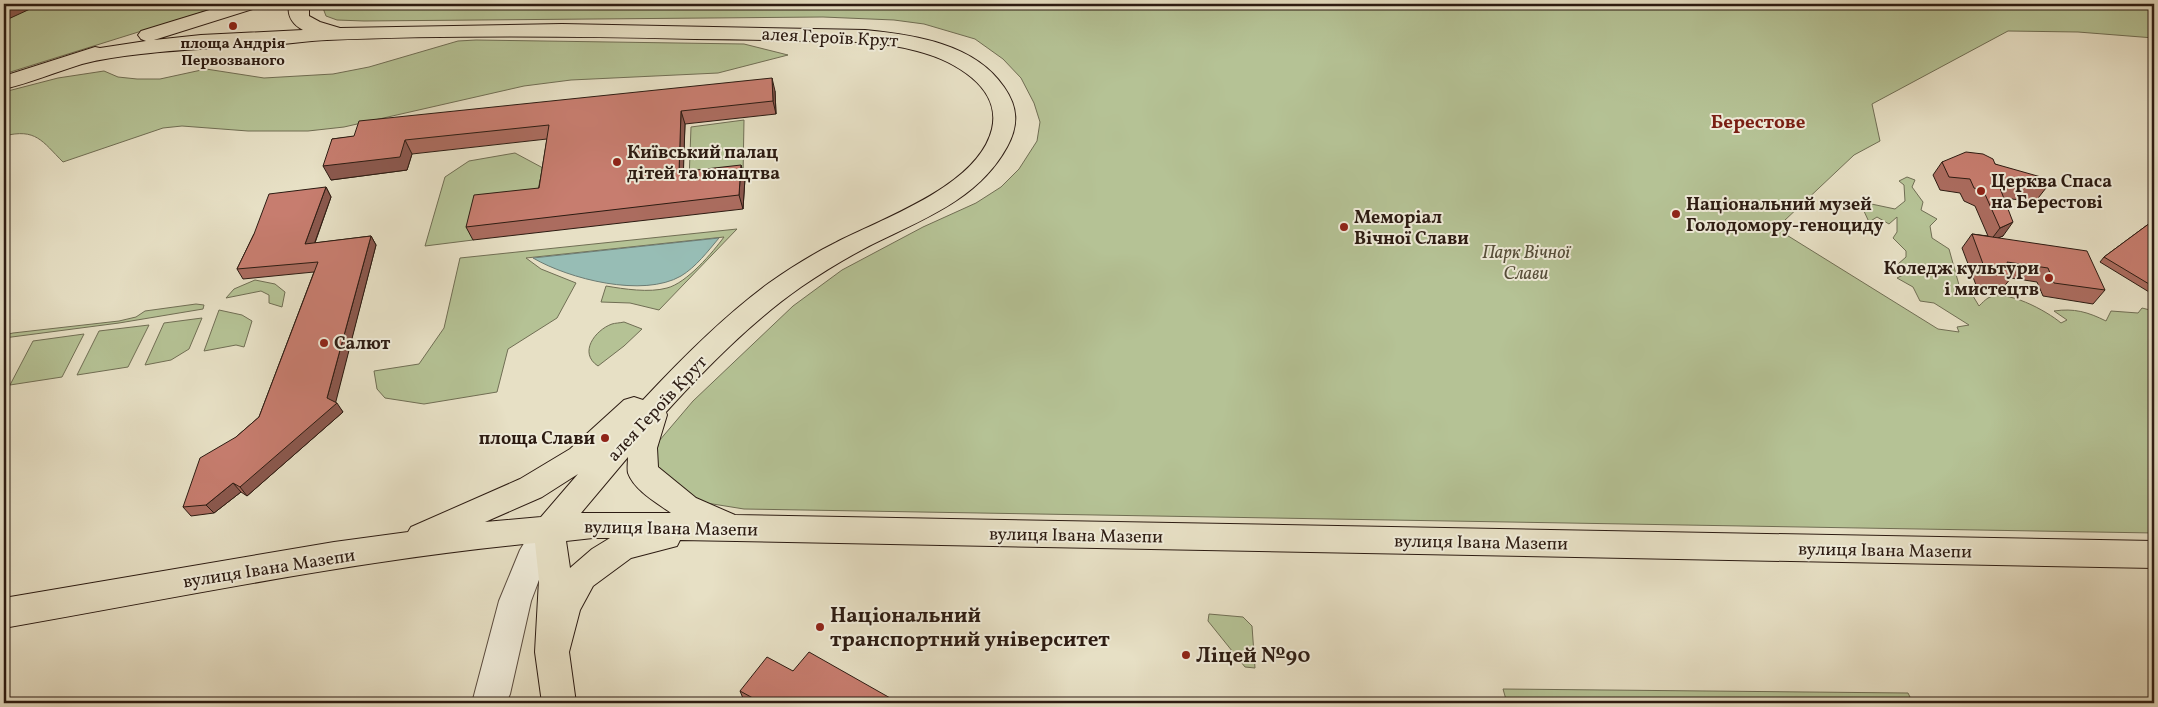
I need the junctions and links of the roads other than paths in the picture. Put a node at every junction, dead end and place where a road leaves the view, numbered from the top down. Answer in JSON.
{"nodes":[{"id":1,"x":249,"y":4,"type":"edge"},
{"id":2,"x":299,"y":4,"type":"edge"},
{"id":3,"x":353,"y":34,"type":"junction"},
{"id":4,"x":78,"y":58,"type":"junction"},
{"id":5,"x":4,"y":83,"type":"edge"},
{"id":6,"x":697,"y":364,"type":"junction"},
{"id":7,"x":659,"y":402,"type":"junction"},
{"id":8,"x":736,"y":528,"type":"junction"},
{"id":9,"x":549,"y":529,"type":"junction"},
{"id":10,"x":376,"y":551,"type":"junction"},
{"id":11,"x":2154,"y":555,"type":"edge"},
{"id":12,"x":4,"y":613,"type":"edge"},
{"id":13,"x":552,"y":652,"type":"junction"},
{"id":14,"x":489,"y":703,"type":"edge"},
{"id":15,"x":559,"y":703,"type":"edge"}],
"edges":[{"from":1,"to":4,"type":"main road"},
{"from":2,"to":3,"type":"main road"},
{"from":3,"to":4,"type":"main road"},
{"from":3,"to":6,"type":"main road","name":"алея Героїв Крут"},
{"from":4,"to":5,"type":"main road"},
{"from":6,"to":7,"type":"main road","name":"алея Героїв Крут"},
{"from":6,"to":10,"type":"main road"},
{"from":7,"to":8,"type":"main road"},
{"from":7,"to":9,"type":"main road","name":"алея Героїв Крут"},
{"from":8,"to":9,"type":"main road","name":"вулиця Івана Мазепи"},
{"from":8,"to":11,"type":"main road","name":"вулиця Івана Мазепи"},
{"from":8,"to":13,"type":"main road"},
{"from":9,"to":10,"type":"main road","name":"вулиця Івана Мазепи"},
{"from":9,"to":13,"type":"main road"},
{"from":9,"to":14,"type":"street"},
{"from":10,"to":12,"type":"main road","name":"вулиця Івана Мазепи"},
{"from":13,"to":15,"type":"main road"}]}
